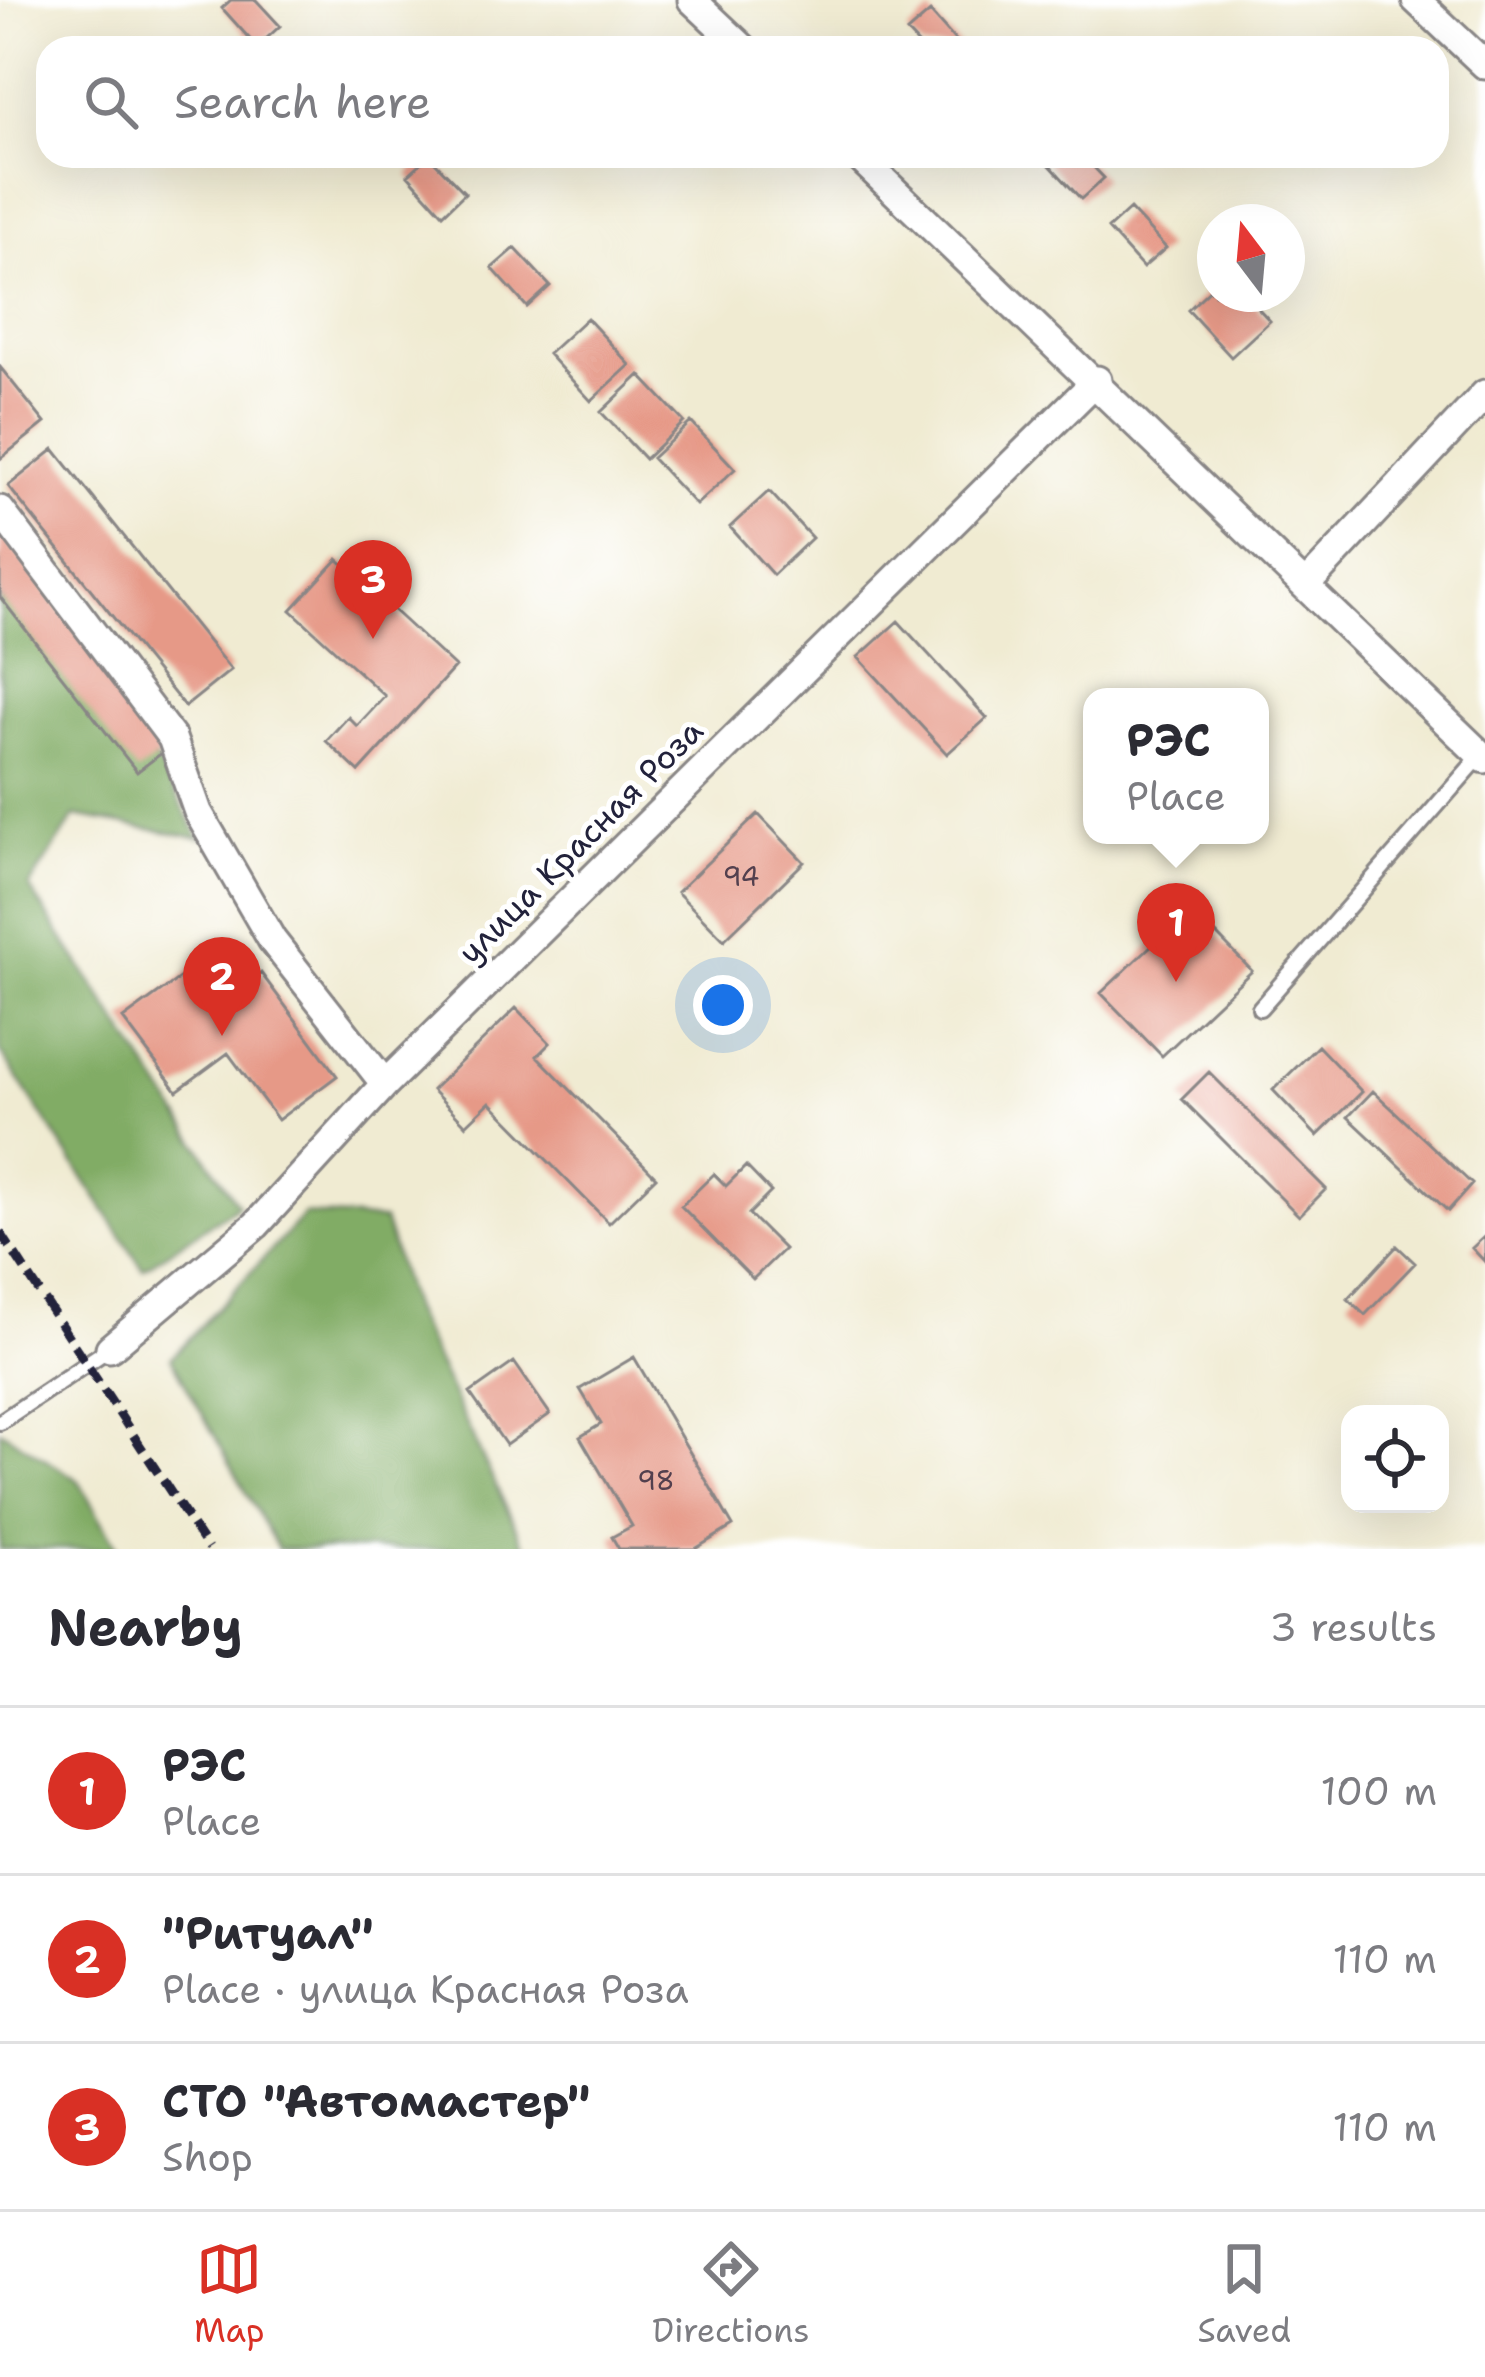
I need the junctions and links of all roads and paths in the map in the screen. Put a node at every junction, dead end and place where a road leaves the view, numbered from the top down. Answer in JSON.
{"nodes":[{"id":1,"x":692,"y":0,"type":"edge"},
{"id":2,"x":1416,"y":0,"type":"edge"},
{"id":3,"x":730,"y":36,"type":"edge"},
{"id":4,"x":1485,"y":65,"type":"edge"},
{"id":5,"x":871,"y":168,"type":"edge"},
{"id":6,"x":1096,"y":380,"type":"junction"},
{"id":7,"x":1485,"y":394,"type":"edge"},
{"id":8,"x":0,"y":510,"type":"edge"},
{"id":9,"x":1306,"y":585,"type":"junction"},
{"id":10,"x":1483,"y":757,"type":"edge"},
{"id":11,"x":1260,"y":1008,"type":"dead end"},
{"id":12,"x":385,"y":1084,"type":"junction"},
{"id":13,"x":110,"y":1348,"type":"joint"},
{"id":14,"x":0,"y":1422,"type":"edge"}],
"edges":[{"from":1,"to":3,"type":"street"},
{"from":2,"to":4,"type":"street"},
{"from":5,"to":6,"type":"street"},
{"from":6,"to":9,"type":"street"},
{"from":6,"to":12,"type":"street","name":"улица Красная Роза"},
{"from":7,"to":9,"type":"street"},
{"from":8,"to":12,"type":"street"},
{"from":9,"to":10,"type":"street"},
{"from":10,"to":11,"type":"lane"},
{"from":12,"to":13,"type":"street","name":"улица Красная Роза"},
{"from":13,"to":14,"type":"lane"}]}
